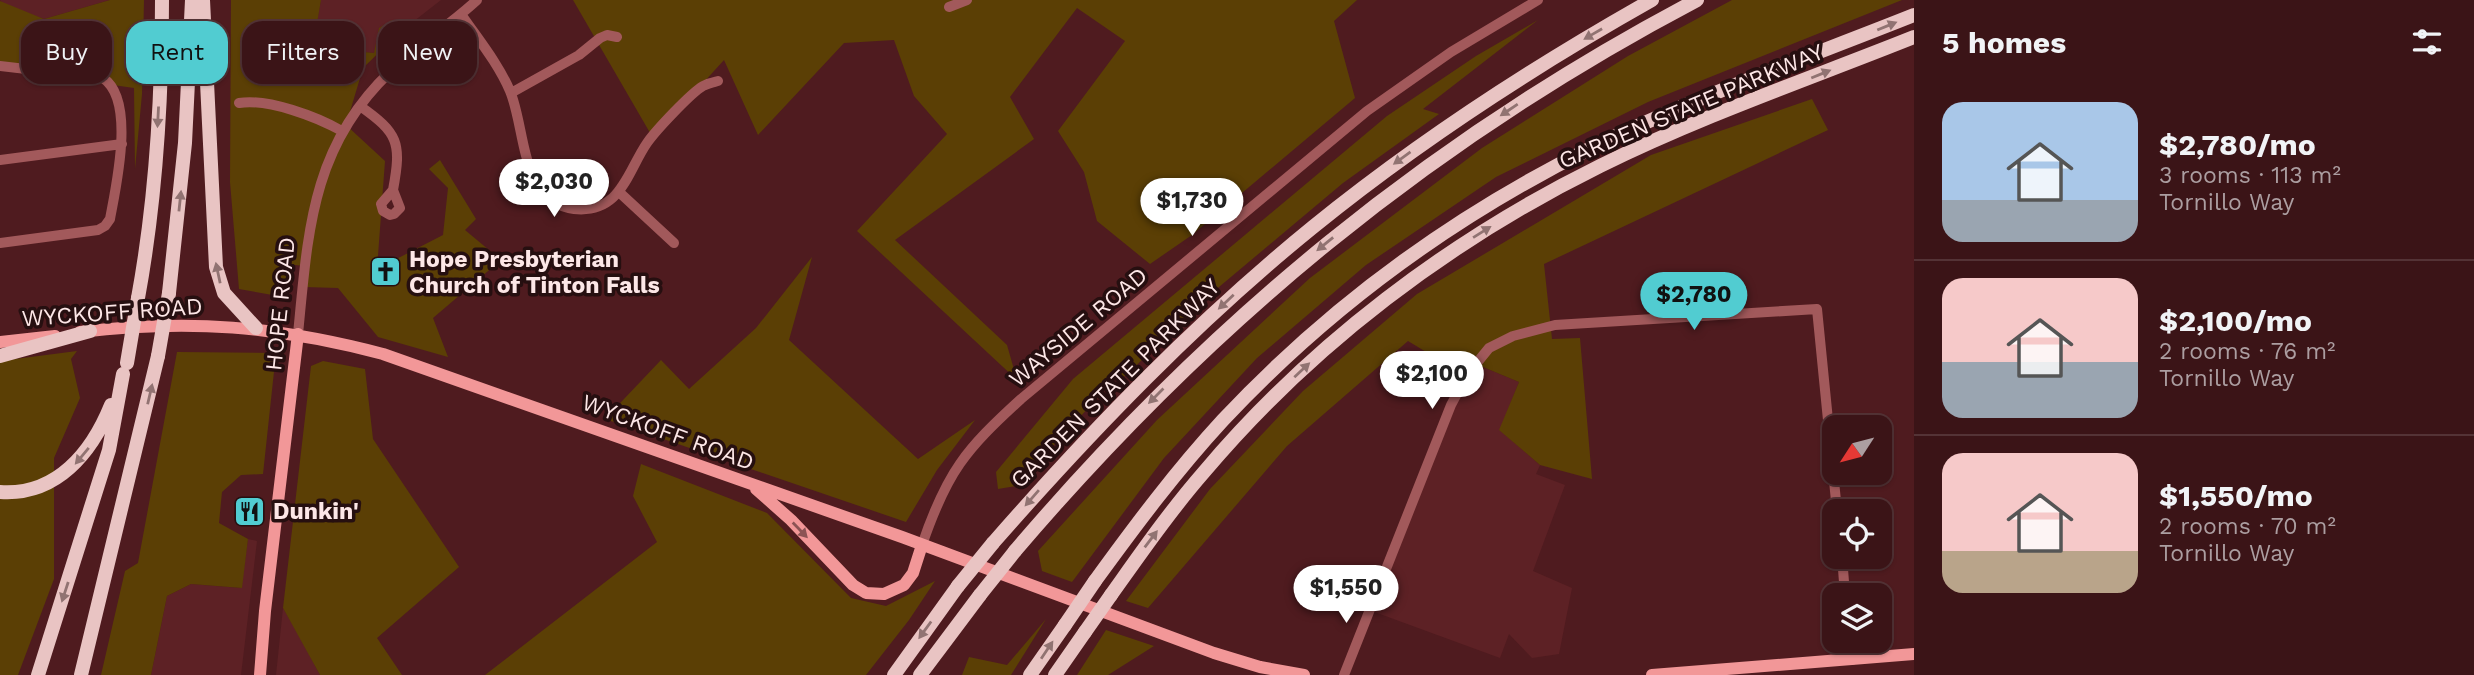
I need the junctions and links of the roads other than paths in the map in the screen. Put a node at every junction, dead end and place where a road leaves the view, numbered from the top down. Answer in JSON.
{"nodes":[{"id":1,"x":162,"y":0,"type":"edge"},
{"id":2,"x":191,"y":0,"type":"edge"},
{"id":3,"x":203,"y":0,"type":"edge"},
{"id":4,"x":477,"y":0,"type":"edge"},
{"id":5,"x":967,"y":0,"type":"edge"},
{"id":6,"x":1538,"y":0,"type":"edge"},
{"id":7,"x":1652,"y":0,"type":"edge"},
{"id":8,"x":1697,"y":0,"type":"edge"},
{"id":9,"x":949,"y":8,"type":"dead end"},
{"id":10,"x":461,"y":14,"type":"junction"},
{"id":11,"x":1914,"y":15,"type":"edge"},
{"id":12,"x":617,"y":37,"type":"dead end"},
{"id":13,"x":1914,"y":37,"type":"edge"},
{"id":14,"x":0,"y":66,"type":"edge"},
{"id":15,"x":718,"y":81,"type":"dead end"},
{"id":16,"x":511,"y":93,"type":"junction"},
{"id":17,"x":239,"y":103,"type":"dead end"},
{"id":18,"x":360,"y":106,"type":"junction"},
{"id":19,"x":342,"y":131,"type":"junction"},
{"id":20,"x":122,"y":144,"type":"junction"},
{"id":21,"x":0,"y":160,"type":"edge"},
{"id":22,"x":393,"y":190,"type":"dead end"},
{"id":23,"x":619,"y":192,"type":"junction"},
{"id":24,"x":0,"y":243,"type":"edge"},
{"id":25,"x":674,"y":243,"type":"dead end"},
{"id":26,"x":256,"y":328,"type":"junction"},
{"id":27,"x":90,"y":331,"type":"junction"},
{"id":28,"x":298,"y":334,"type":"junction"},
{"id":29,"x":0,"y":342,"type":"edge"},
{"id":30,"x":0,"y":356,"type":"edge"},
{"id":31,"x":125,"y":368,"type":"junction"},
{"id":32,"x":750,"y":484,"type":"junction"},
{"id":33,"x":0,"y":492,"type":"edge"},
{"id":34,"x":1836,"y":499,"type":"edge"},
{"id":35,"x":922,"y":545,"type":"junction"},
{"id":36,"x":1851,"y":653,"type":"edge"},
{"id":37,"x":1914,"y":654,"type":"edge"},
{"id":38,"x":1852,"y":660,"type":"junction"},
{"id":39,"x":1271,"y":672,"type":"edge"},
{"id":40,"x":40,"y":673,"type":"edge"},
{"id":41,"x":81,"y":675,"type":"edge"},
{"id":42,"x":260,"y":675,"type":"edge"},
{"id":43,"x":894,"y":675,"type":"edge"},
{"id":44,"x":920,"y":675,"type":"edge"},
{"id":45,"x":1030,"y":675,"type":"edge"},
{"id":46,"x":1055,"y":675,"type":"edge"},
{"id":47,"x":1304,"y":675,"type":"edge"},
{"id":48,"x":1344,"y":675,"type":"edge"},
{"id":49,"x":1652,"y":675,"type":"edge"}],
"edges":[{"from":1,"to":31,"type":"highway","one_way":true,"bridge":true},
{"from":41,"to":2,"type":"highway","one_way":true,"bridge":true},
{"from":26,"to":3,"type":"highway","one_way":true},
{"from":4,"to":10,"type":"street","name":"HOPE ROAD"},
{"from":5,"to":9,"type":"street"},
{"from":6,"to":35,"type":"street","name":"WAYSIDE ROAD"},
{"from":7,"to":43,"type":"highway","name":"GARDEN STATE PARKWAY","one_way":true,"bridge":true},
{"from":8,"to":44,"type":"highway","name":"GARDEN STATE PARKWAY","one_way":true,"bridge":true},
{"from":10,"to":16,"type":"street"},
{"from":10,"to":18,"type":"street","name":"HOPE ROAD"},
{"from":45,"to":11,"type":"highway","name":"GARDEN STATE PARKWAY","one_way":true,"bridge":true},
{"from":12,"to":16,"type":"street"},
{"from":46,"to":13,"type":"highway","name":"GARDEN STATE PARKWAY","one_way":true,"bridge":true},
{"from":14,"to":20,"type":"street"},
{"from":15,"to":23,"type":"street"},
{"from":16,"to":23,"type":"street"},
{"from":17,"to":19,"type":"street"},
{"from":18,"to":19,"type":"street","name":"HOPE ROAD"},
{"from":18,"to":22,"type":"street"},
{"from":19,"to":28,"type":"street","name":"HOPE ROAD"},
{"from":20,"to":21,"type":"street"},
{"from":20,"to":24,"type":"street"},
{"from":23,"to":25,"type":"street"},
{"from":26,"to":27,"type":"main road","name":"WYCKOFF ROAD"},
{"from":26,"to":28,"type":"main road","name":"WYCKOFF ROAD"},
{"from":27,"to":29,"type":"main road","name":"WYCKOFF ROAD"},
{"from":27,"to":30,"type":"highway"},
{"from":28,"to":32,"type":"main road","name":"WYCKOFF ROAD"},
{"from":28,"to":42,"type":"main road","name":"HOPE ROAD"},
{"from":31,"to":33,"type":"highway","one_way":true},
{"from":31,"to":40,"type":"highway","one_way":true},
{"from":32,"to":35,"type":"main road","name":"WYCKOFF ROAD"},
{"from":32,"to":35,"type":"main road","one_way":true},
{"from":34,"to":48,"type":"street"},
{"from":35,"to":39,"type":"main road","name":"WYCKOFF ROAD"},
{"from":36,"to":38,"type":"street"},
{"from":37,"to":38,"type":"main road"},
{"from":38,"to":49,"type":"main road"},
{"from":39,"to":47,"type":"main road","name":"WYCKOFF ROAD"}]}
